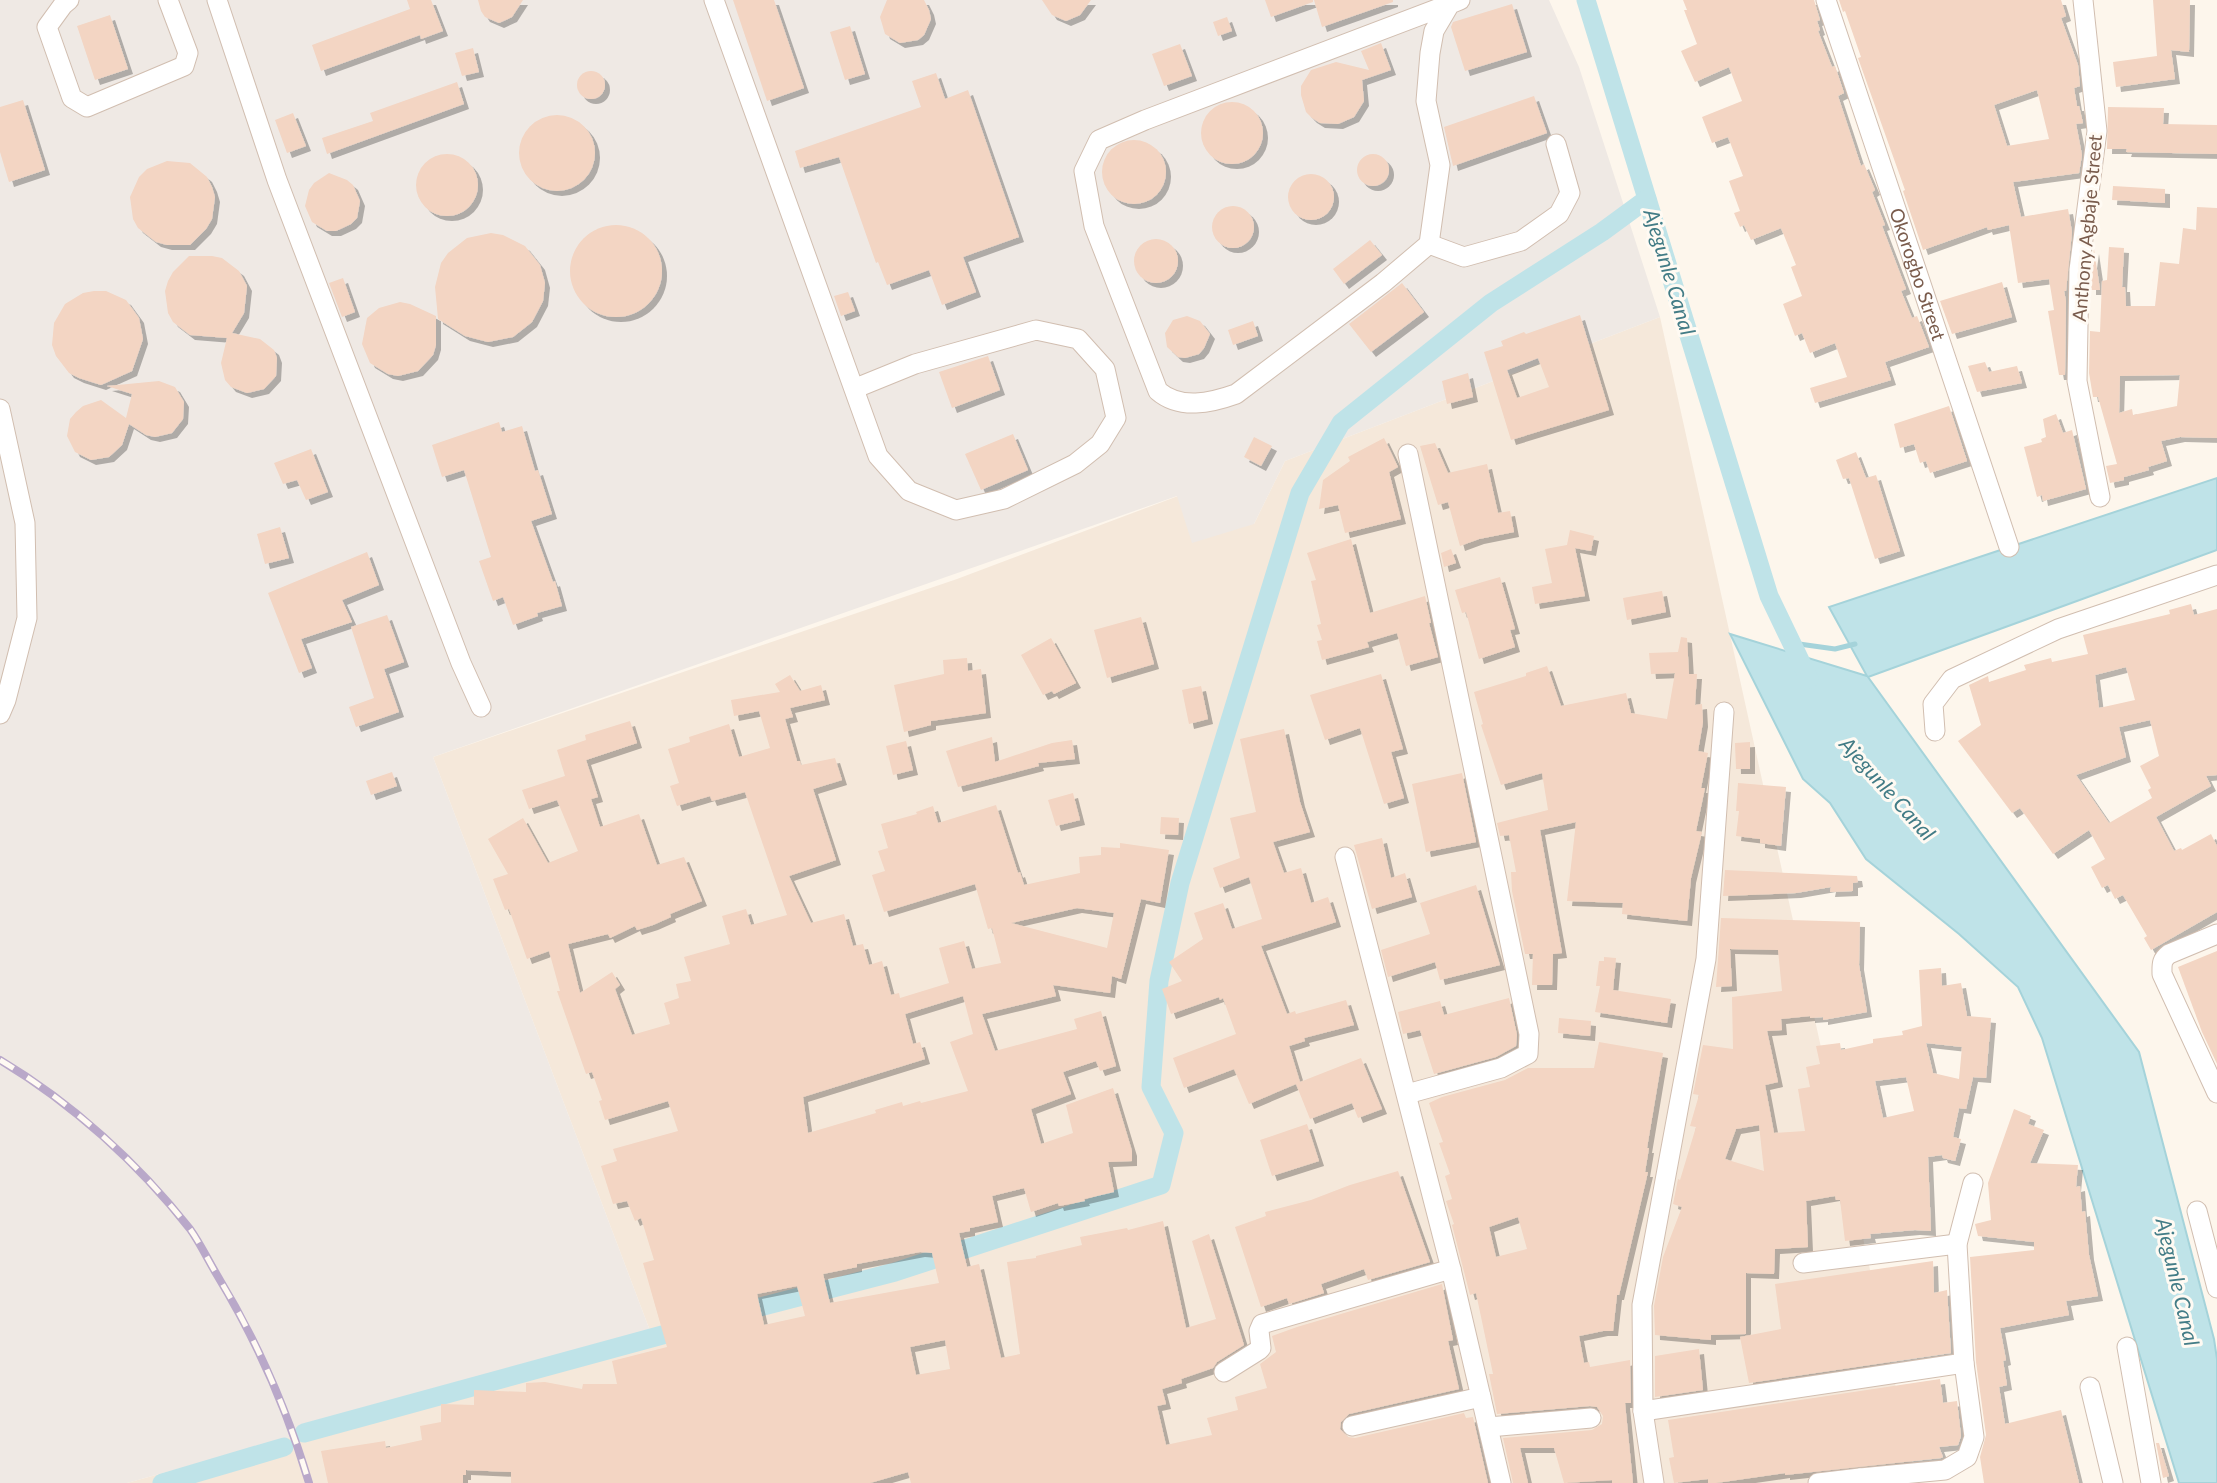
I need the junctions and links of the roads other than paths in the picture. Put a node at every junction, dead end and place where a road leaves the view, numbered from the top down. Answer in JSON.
{"nodes":[{"id":1,"x":69,"y":0,"type":"edge"},
{"id":2,"x":168,"y":0,"type":"edge"},
{"id":3,"x":217,"y":0,"type":"edge"},
{"id":4,"x":714,"y":0,"type":"edge"},
{"id":5,"x":1826,"y":0,"type":"edge"},
{"id":6,"x":2083,"y":0,"type":"edge"},
{"id":7,"x":1455,"y":2,"type":"edge"},
{"id":8,"x":1556,"y":145,"type":"dead end"},
{"id":9,"x":1429,"y":244,"type":"junction"},
{"id":10,"x":856,"y":388,"type":"junction"},
{"id":11,"x":0,"y":409,"type":"edge"},
{"id":12,"x":1408,"y":454,"type":"dead end"},
{"id":13,"x":2100,"y":497,"type":"dead end"},
{"id":14,"x":2009,"y":547,"type":"dead end"},
{"id":15,"x":2217,"y":575,"type":"edge"},
{"id":16,"x":481,"y":707,"type":"dead end"},
{"id":17,"x":1724,"y":712,"type":"dead end"},
{"id":18,"x":0,"y":714,"type":"edge"},
{"id":19,"x":1935,"y":731,"type":"dead end"},
{"id":20,"x":1345,"y":857,"type":"dead end"},
{"id":21,"x":2217,"y":933,"type":"edge"},
{"id":22,"x":2217,"y":1093,"type":"edge"},
{"id":23,"x":1407,"y":1094,"type":"junction"},
{"id":24,"x":1973,"y":1183,"type":"dead end"},
{"id":25,"x":2197,"y":1211,"type":"dead end"},
{"id":26,"x":1957,"y":1244,"type":"junction"},
{"id":27,"x":1803,"y":1263,"type":"dead end"},
{"id":28,"x":1451,"y":1269,"type":"junction"},
{"id":29,"x":2217,"y":1288,"type":"edge"},
{"id":30,"x":2127,"y":1347,"type":"dead end"},
{"id":31,"x":1964,"y":1363,"type":"junction"},
{"id":32,"x":1224,"y":1372,"type":"dead end"},
{"id":33,"x":2090,"y":1387,"type":"dead end"},
{"id":34,"x":1481,"y":1397,"type":"junction"},
{"id":35,"x":1643,"y":1411,"type":"junction"},
{"id":36,"x":1591,"y":1418,"type":"dead end"},
{"id":37,"x":1352,"y":1426,"type":"dead end"},
{"id":38,"x":1489,"y":1427,"type":"junction"},
{"id":39,"x":1860,"y":1480,"type":"edge"},
{"id":40,"x":1500,"y":1483,"type":"edge"},
{"id":41,"x":1654,"y":1483,"type":"edge"},
{"id":42,"x":1818,"y":1483,"type":"edge"},
{"id":43,"x":2113,"y":1483,"type":"edge"},
{"id":44,"x":2151,"y":1483,"type":"edge"}],
"edges":[{"from":1,"to":2,"type":"street"},
{"from":3,"to":16,"type":"street"},
{"from":4,"to":10,"type":"street"},
{"from":5,"to":14,"type":"street","name":"Okorogbo Street"},
{"from":6,"to":13,"type":"street","name":"Anthony Agbaje Street"},
{"from":7,"to":9,"type":"street"},
{"from":7,"to":9,"type":"street"},
{"from":8,"to":9,"type":"street"},
{"from":10,"to":10,"type":"street"},
{"from":11,"to":18,"type":"street"},
{"from":12,"to":23,"type":"street"},
{"from":15,"to":19,"type":"street"},
{"from":17,"to":35,"type":"street"},
{"from":20,"to":23,"type":"street"},
{"from":21,"to":22,"type":"street"},
{"from":23,"to":28,"type":"street"},
{"from":24,"to":26,"type":"street"},
{"from":25,"to":29,"type":"street"},
{"from":26,"to":27,"type":"street"},
{"from":26,"to":31,"type":"street"},
{"from":28,"to":32,"type":"street"},
{"from":28,"to":34,"type":"street"},
{"from":30,"to":44,"type":"street"},
{"from":31,"to":35,"type":"street"},
{"from":31,"to":39,"type":"street"},
{"from":33,"to":43,"type":"street"},
{"from":34,"to":37,"type":"street"},
{"from":34,"to":38,"type":"street"},
{"from":35,"to":41,"type":"street"},
{"from":36,"to":38,"type":"street"},
{"from":38,"to":40,"type":"street"},
{"from":39,"to":42,"type":"street"}]}
